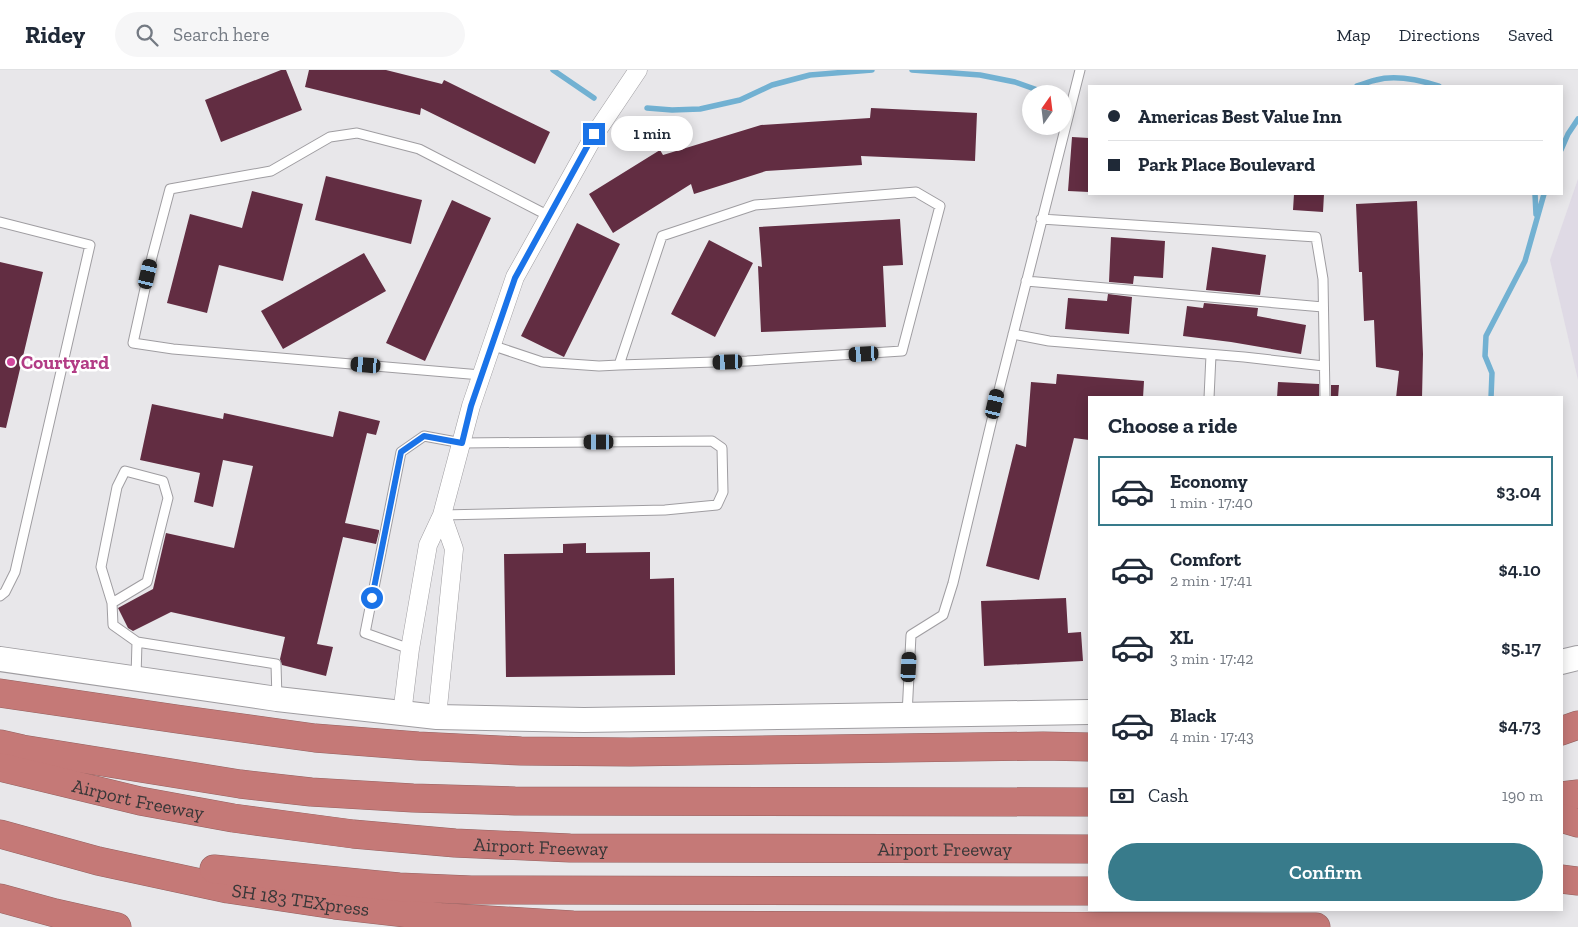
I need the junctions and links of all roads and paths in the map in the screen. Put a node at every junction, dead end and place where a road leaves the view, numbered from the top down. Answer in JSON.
{"nodes":[{"id":1,"x":638,"y":70,"type":"edge"},
{"id":2,"x":1080,"y":70,"type":"edge"},
{"id":3,"x":549,"y":216,"type":"junction"},
{"id":4,"x":1041,"y":219,"type":"junction"},
{"id":5,"x":0,"y":222,"type":"edge"},
{"id":6,"x":1026,"y":280,"type":"junction"},
{"id":7,"x":1323,"y":307,"type":"junction"},
{"id":8,"x":1013,"y":334,"type":"junction"},
{"id":9,"x":491,"y":345,"type":"junction"},
{"id":10,"x":1211,"y":355,"type":"junction"},
{"id":11,"x":619,"y":365,"type":"junction"},
{"id":12,"x":1324,"y":366,"type":"junction"},
{"id":13,"x":481,"y":375,"type":"junction"},
{"id":14,"x":1209,"y":396,"type":"edge"},
{"id":15,"x":1325,"y":396,"type":"edge"},
{"id":16,"x":462,"y":443,"type":"junction"},
{"id":17,"x":442,"y":515,"type":"junction"},
{"id":18,"x":0,"y":596,"type":"edge"},
{"id":19,"x":112,"y":603,"type":"junction"},
{"id":20,"x":137,"y":642,"type":"junction"},
{"id":21,"x":410,"y":649,"type":"junction"},
{"id":22,"x":1578,"y":658,"type":"edge"},
{"id":23,"x":0,"y":659,"type":"edge"},
{"id":24,"x":1563,"y":662,"type":"edge"},
{"id":25,"x":136,"y":680,"type":"junction"},
{"id":26,"x":0,"y":693,"type":"edge"},
{"id":27,"x":277,"y":699,"type":"junction"},
{"id":28,"x":1088,"y":712,"type":"edge"},
{"id":29,"x":402,"y":714,"type":"junction"},
{"id":30,"x":907,"y":715,"type":"junction"},
{"id":31,"x":437,"y":717,"type":"junction"},
{"id":32,"x":1578,"y":725,"type":"edge"},
{"id":33,"x":1563,"y":729,"type":"edge"},
{"id":34,"x":0,"y":744,"type":"edge"},
{"id":35,"x":1088,"y":747,"type":"edge"},
{"id":36,"x":0,"y":767,"type":"edge"},
{"id":37,"x":1088,"y":786,"type":"edge"},
{"id":38,"x":1578,"y":794,"type":"edge"},
{"id":39,"x":1563,"y":796,"type":"edge"},
{"id":40,"x":894,"y":801,"type":"junction"},
{"id":41,"x":1088,"y":802,"type":"edge"},
{"id":42,"x":1563,"y":819,"type":"edge"},
{"id":43,"x":1578,"y":823,"type":"edge"},
{"id":44,"x":0,"y":834,"type":"edge"},
{"id":45,"x":1088,"y":849,"type":"edge"},
{"id":46,"x":98,"y":861,"type":"junction"},
{"id":47,"x":1578,"y":874,"type":"edge"},
{"id":48,"x":1563,"y":877,"type":"edge"},
{"id":49,"x":1563,"y":877,"type":"edge"},
{"id":50,"x":1578,"y":881,"type":"edge"},
{"id":51,"x":1088,"y":891,"type":"edge"},
{"id":52,"x":0,"y":898,"type":"edge"},
{"id":53,"x":117,"y":927,"type":"edge"},
{"id":54,"x":1316,"y":927,"type":"edge"}],
"edges":[{"from":1,"to":3,"type":"street"},
{"from":2,"to":4,"type":"lane"},
{"from":3,"to":9,"type":"street"},
{"from":3,"to":13,"type":"lane"},
{"from":4,"to":6,"type":"lane"},
{"from":4,"to":7,"type":"lane"},
{"from":5,"to":18,"type":"lane"},
{"from":6,"to":7,"type":"lane"},
{"from":6,"to":8,"type":"lane"},
{"from":7,"to":12,"type":"lane"},
{"from":8,"to":10,"type":"lane"},
{"from":8,"to":30,"type":"lane"},
{"from":9,"to":11,"type":"lane"},
{"from":9,"to":13,"type":"street"},
{"from":10,"to":12,"type":"lane"},
{"from":10,"to":14,"type":"lane"},
{"from":11,"to":11,"type":"lane"},
{"from":12,"to":15,"type":"lane"},
{"from":13,"to":16,"type":"street"},
{"from":16,"to":17,"type":"street"},
{"from":16,"to":17,"type":"lane"},
{"from":16,"to":21,"type":"lane"},
{"from":17,"to":21,"type":"street"},
{"from":17,"to":31,"type":"street"},
{"from":19,"to":19,"type":"lane"},
{"from":19,"to":20,"type":"lane"},
{"from":20,"to":25,"type":"lane"},
{"from":20,"to":27,"type":"lane"},
{"from":21,"to":29,"type":"street"},
{"from":22,"to":24,"type":"main road"},
{"from":23,"to":25,"type":"main road"},
{"from":25,"to":27,"type":"main road"},
{"from":26,"to":35,"type":"highway"},
{"from":27,"to":29,"type":"main road"},
{"from":28,"to":30,"type":"main road"},
{"from":29,"to":31,"type":"main road"},
{"from":30,"to":31,"type":"main road"},
{"from":32,"to":33,"type":"highway"},
{"from":34,"to":40,"type":"highway"},
{"from":36,"to":45,"type":"highway","name":"Airport Freeway"},
{"from":37,"to":40,"type":"highway"},
{"from":38,"to":39,"type":"highway"},
{"from":40,"to":41,"type":"highway"},
{"from":42,"to":43,"type":"highway"},
{"from":44,"to":46,"type":"highway"},
{"from":46,"to":51,"type":"highway"},
{"from":46,"to":54,"type":"highway","name":"SH 183 TEXpress"},
{"from":47,"to":48,"type":"highway"},
{"from":49,"to":50,"type":"highway"},
{"from":52,"to":53,"type":"highway"}]}
